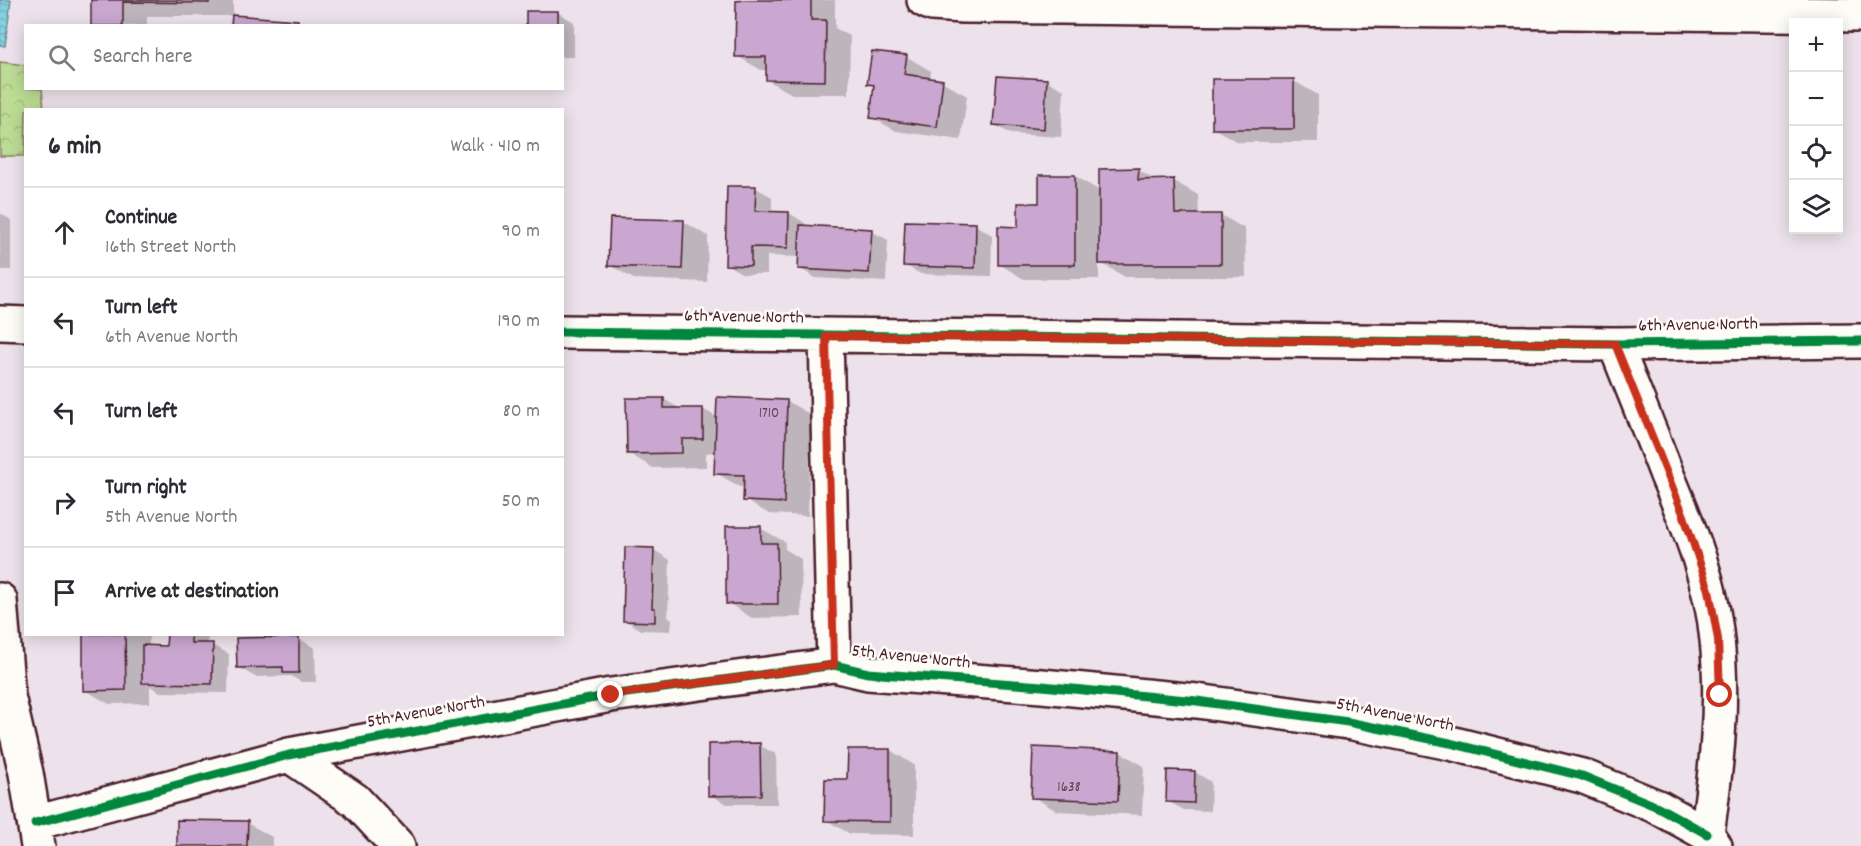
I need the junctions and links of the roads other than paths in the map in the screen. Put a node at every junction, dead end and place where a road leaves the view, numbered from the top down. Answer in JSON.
{"nodes":[{"id":1,"x":924,"y":0,"type":"edge"},
{"id":2,"x":1861,"y":15,"type":"edge"},
{"id":3,"x":0,"y":323,"type":"edge"},
{"id":4,"x":24,"y":324,"type":"edge"},
{"id":5,"x":564,"y":332,"type":"edge"},
{"id":6,"x":826,"y":336,"type":"junction"},
{"id":7,"x":1861,"y":341,"type":"edge"},
{"id":8,"x":1615,"y":344,"type":"junction"},
{"id":9,"x":0,"y":600,"type":"edge"},
{"id":10,"x":834,"y":665,"type":"junction"},
{"id":11,"x":289,"y":755,"type":"junction"},
{"id":12,"x":37,"y":835,"type":"edge"},
{"id":13,"x":1711,"y":840,"type":"edge"},
{"id":14,"x":398,"y":846,"type":"edge"}],
"edges":[{"from":1,"to":2,"type":"street"},
{"from":3,"to":4,"type":"street"},
{"from":5,"to":6,"type":"street","name":"6th Avenue North"},
{"from":6,"to":8,"type":"street","name":"6th Avenue North"},
{"from":6,"to":10,"type":"street"},
{"from":7,"to":8,"type":"street","name":"6th Avenue North"},
{"from":8,"to":13,"type":"street"},
{"from":9,"to":12,"type":"street"},
{"from":10,"to":11,"type":"street","name":"5th Avenue North"},
{"from":10,"to":13,"type":"street","name":"5th Avenue North"},
{"from":11,"to":12,"type":"street","name":"5th Avenue North"},
{"from":11,"to":14,"type":"street"}]}
